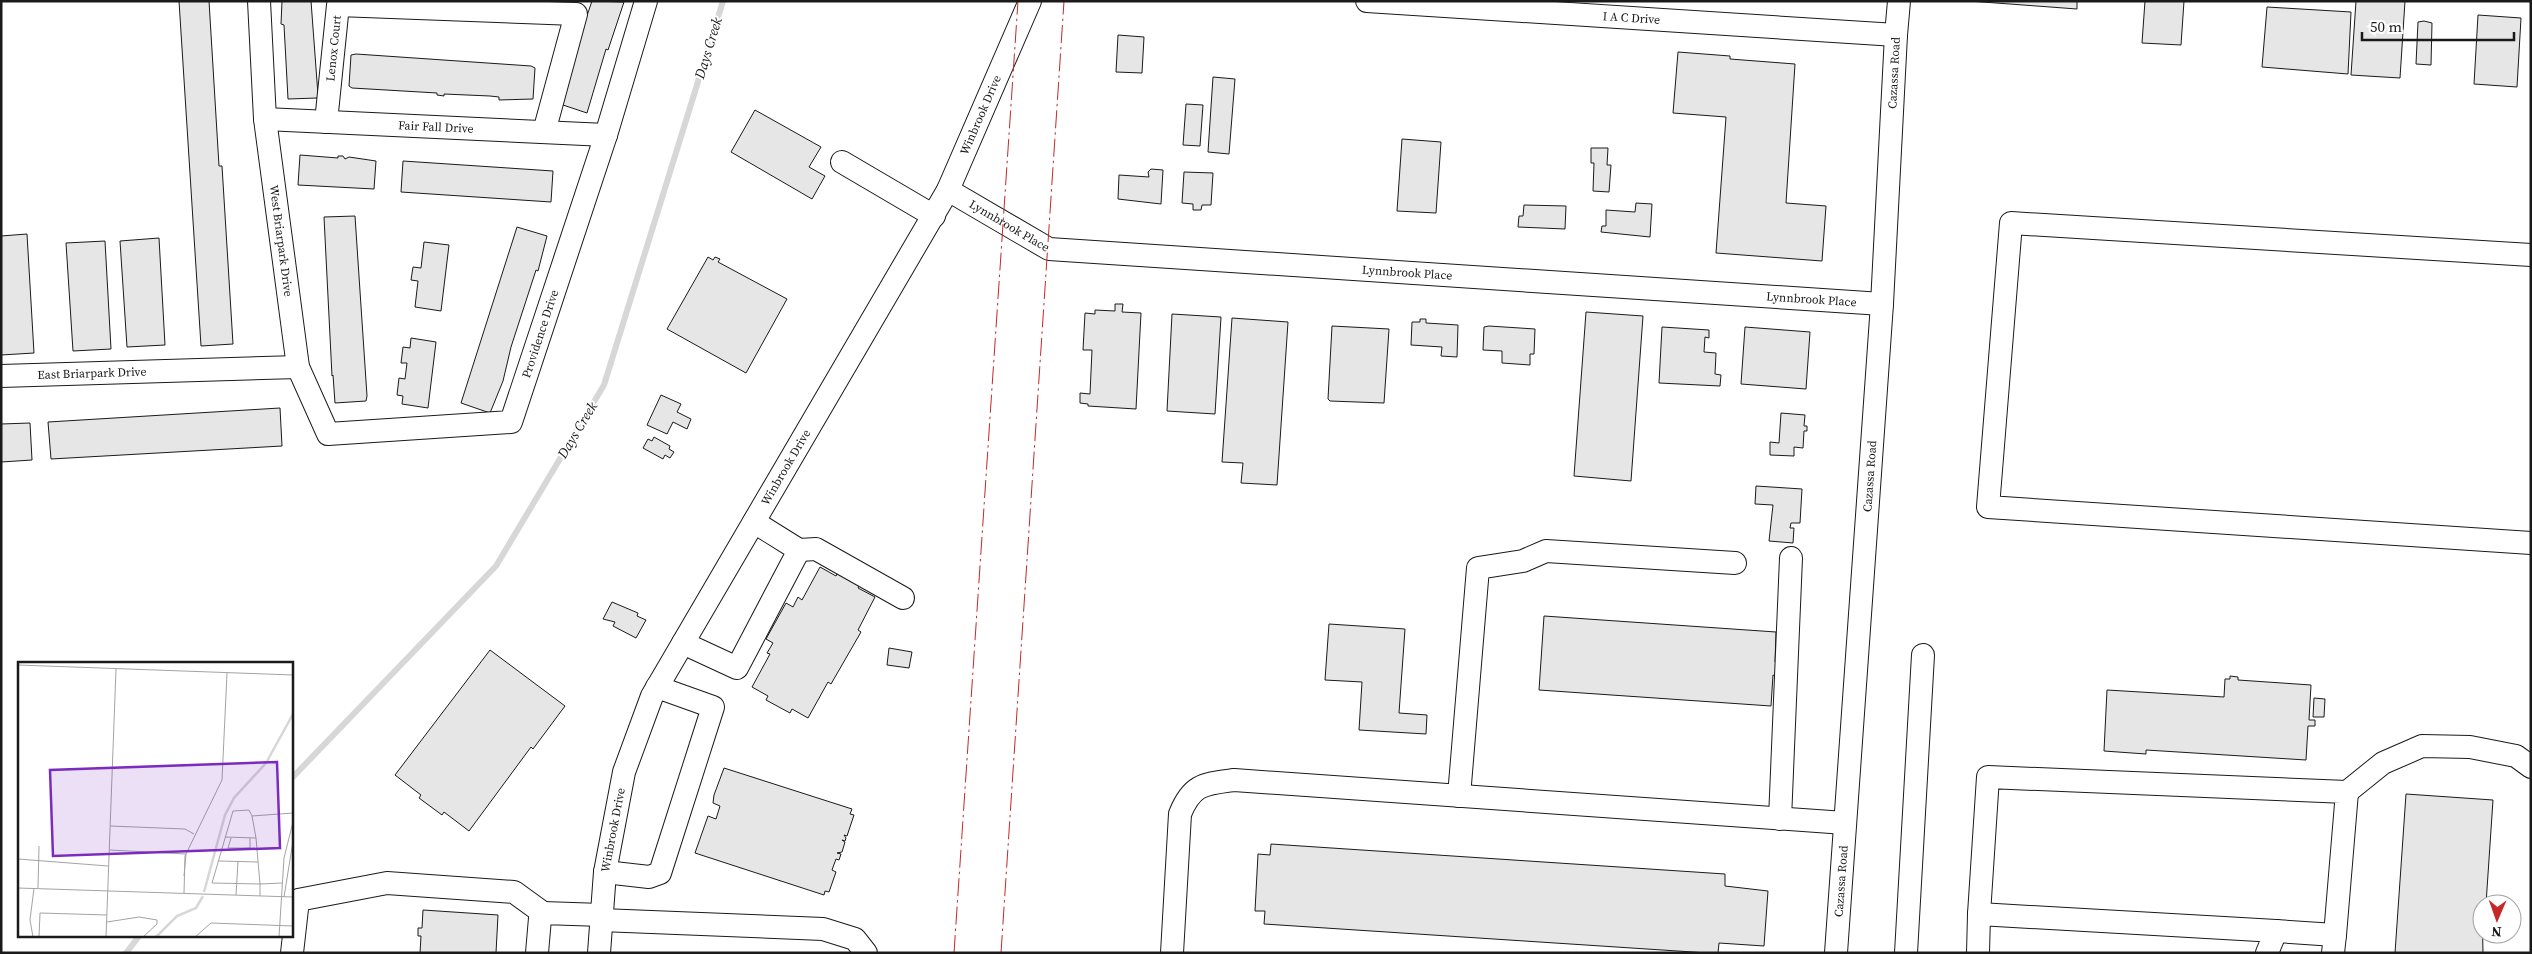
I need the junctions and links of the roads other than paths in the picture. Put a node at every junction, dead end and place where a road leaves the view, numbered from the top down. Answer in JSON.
{"nodes":[{"id":1,"x":259,"y":1,"type":"edge"},
{"id":2,"x":646,"y":1,"type":"edge"},
{"id":3,"x":1030,"y":1,"type":"edge"},
{"id":4,"x":1367,"y":1,"type":"edge"},
{"id":5,"x":1895,"y":2,"type":"edge"},
{"id":6,"x":1896,"y":36,"type":"junction"},
{"id":7,"x":265,"y":119,"type":"junction"},
{"id":8,"x":326,"y":122,"type":"junction"},
{"id":9,"x":544,"y":132,"type":"junction"},
{"id":10,"x":606,"y":135,"type":"junction"},
{"id":11,"x":842,"y":162,"type":"dead end"},
{"id":12,"x":948,"y":190,"type":"junction"},
{"id":13,"x":934,"y":216,"type":"junction"},
{"id":14,"x":2531,"y":255,"type":"edge"},
{"id":15,"x":1882,"y":304,"type":"junction"},
{"id":16,"x":298,"y":368,"type":"junction"},
{"id":17,"x":1,"y":376,"type":"edge"},
{"id":18,"x":754,"y":522,"type":"junction"},
{"id":19,"x":2531,"y":543,"type":"edge"},
{"id":20,"x":799,"y":550,"type":"junction"},
{"id":21,"x":1791,"y":558,"type":"dead end"},
{"id":22,"x":1735,"y":563,"type":"dead end"},
{"id":23,"x":903,"y":598,"type":"dead end"},
{"id":24,"x":683,"y":643,"type":"junction"},
{"id":25,"x":1923,"y":655,"type":"dead end"},
{"id":26,"x":657,"y":687,"type":"junction"},
{"id":27,"x":2531,"y":767,"type":"edge"},
{"id":28,"x":2347,"y":792,"type":"junction"},
{"id":29,"x":1458,"y":796,"type":"junction"},
{"id":30,"x":1780,"y":819,"type":"junction"},
{"id":31,"x":1845,"y":822,"type":"junction"},
{"id":32,"x":605,"y":872,"type":"junction"},
{"id":33,"x":543,"y":913,"type":"junction"},
{"id":34,"x":1979,"y":914,"type":"junction"},
{"id":35,"x":602,"y":918,"type":"junction"},
{"id":36,"x":2276,"y":931,"type":"junction"},
{"id":37,"x":2334,"y":944,"type":"edge"},
{"id":38,"x":292,"y":953,"type":"edge"},
{"id":39,"x":537,"y":953,"type":"edge"},
{"id":40,"x":599,"y":953,"type":"edge"},
{"id":41,"x":866,"y":953,"type":"edge"},
{"id":42,"x":1172,"y":953,"type":"edge"},
{"id":43,"x":1836,"y":953,"type":"edge"},
{"id":44,"x":1906,"y":953,"type":"edge"},
{"id":45,"x":1978,"y":953,"type":"edge"},
{"id":46,"x":2267,"y":953,"type":"edge"}],
"edges":[{"from":1,"to":7,"type":"street","name":"West Briarpark Drive"},
{"from":2,"to":10,"type":"street","name":"Providence Drive"},
{"from":3,"to":12,"type":"street","name":"Winbrook Drive"},
{"from":4,"to":6,"type":"street","name":"I A C Drive"},
{"from":5,"to":6,"type":"street","name":"Cazassa Road"},
{"from":6,"to":15,"type":"street","name":"Cazassa Road"},
{"from":7,"to":8,"type":"street","name":"Fair Fall Drive"},
{"from":7,"to":16,"type":"street","name":"West Briarpark Drive"},
{"from":8,"to":9,"type":"street","name":"Fair Fall Drive"},
{"from":8,"to":9,"type":"street","name":"Lenox Court"},
{"from":9,"to":10,"type":"street","name":"Fair Fall Drive"},
{"from":10,"to":16,"type":"street","name":"Providence Drive"},
{"from":11,"to":13,"type":"street"},
{"from":12,"to":13,"type":"street","name":"Winbrook Drive"},
{"from":12,"to":15,"type":"street","name":"Lynnbrook Place"},
{"from":13,"to":18,"type":"street","name":"Winbrook Drive"},
{"from":14,"to":19,"type":"street"},
{"from":15,"to":31,"type":"street","name":"Cazassa Road"},
{"from":16,"to":17,"type":"street","name":"East Briarpark Drive"},
{"from":18,"to":20,"type":"street"},
{"from":18,"to":24,"type":"street","name":"Winbrook Drive"},
{"from":20,"to":23,"type":"street"},
{"from":20,"to":24,"type":"street"},
{"from":21,"to":30,"type":"street"},
{"from":22,"to":29,"type":"street"},
{"from":24,"to":26,"type":"street","name":"Winbrook Drive"},
{"from":25,"to":44,"type":"street"},
{"from":26,"to":32,"type":"street","name":"Winbrook Drive"},
{"from":26,"to":32,"type":"street"},
{"from":27,"to":28,"type":"street"},
{"from":28,"to":34,"type":"street"},
{"from":28,"to":37,"type":"street"},
{"from":29,"to":30,"type":"street"},
{"from":29,"to":42,"type":"street"},
{"from":30,"to":31,"type":"street"},
{"from":31,"to":43,"type":"street","name":"Cazassa Road"},
{"from":32,"to":35,"type":"street","name":"Winbrook Drive"},
{"from":33,"to":35,"type":"street"},
{"from":33,"to":38,"type":"street"},
{"from":33,"to":39,"type":"street"},
{"from":34,"to":36,"type":"street"},
{"from":34,"to":45,"type":"street"},
{"from":35,"to":40,"type":"street","name":"Winbrook Drive"},
{"from":35,"to":41,"type":"street"},
{"from":36,"to":37,"type":"street"},
{"from":36,"to":46,"type":"street"}]}
